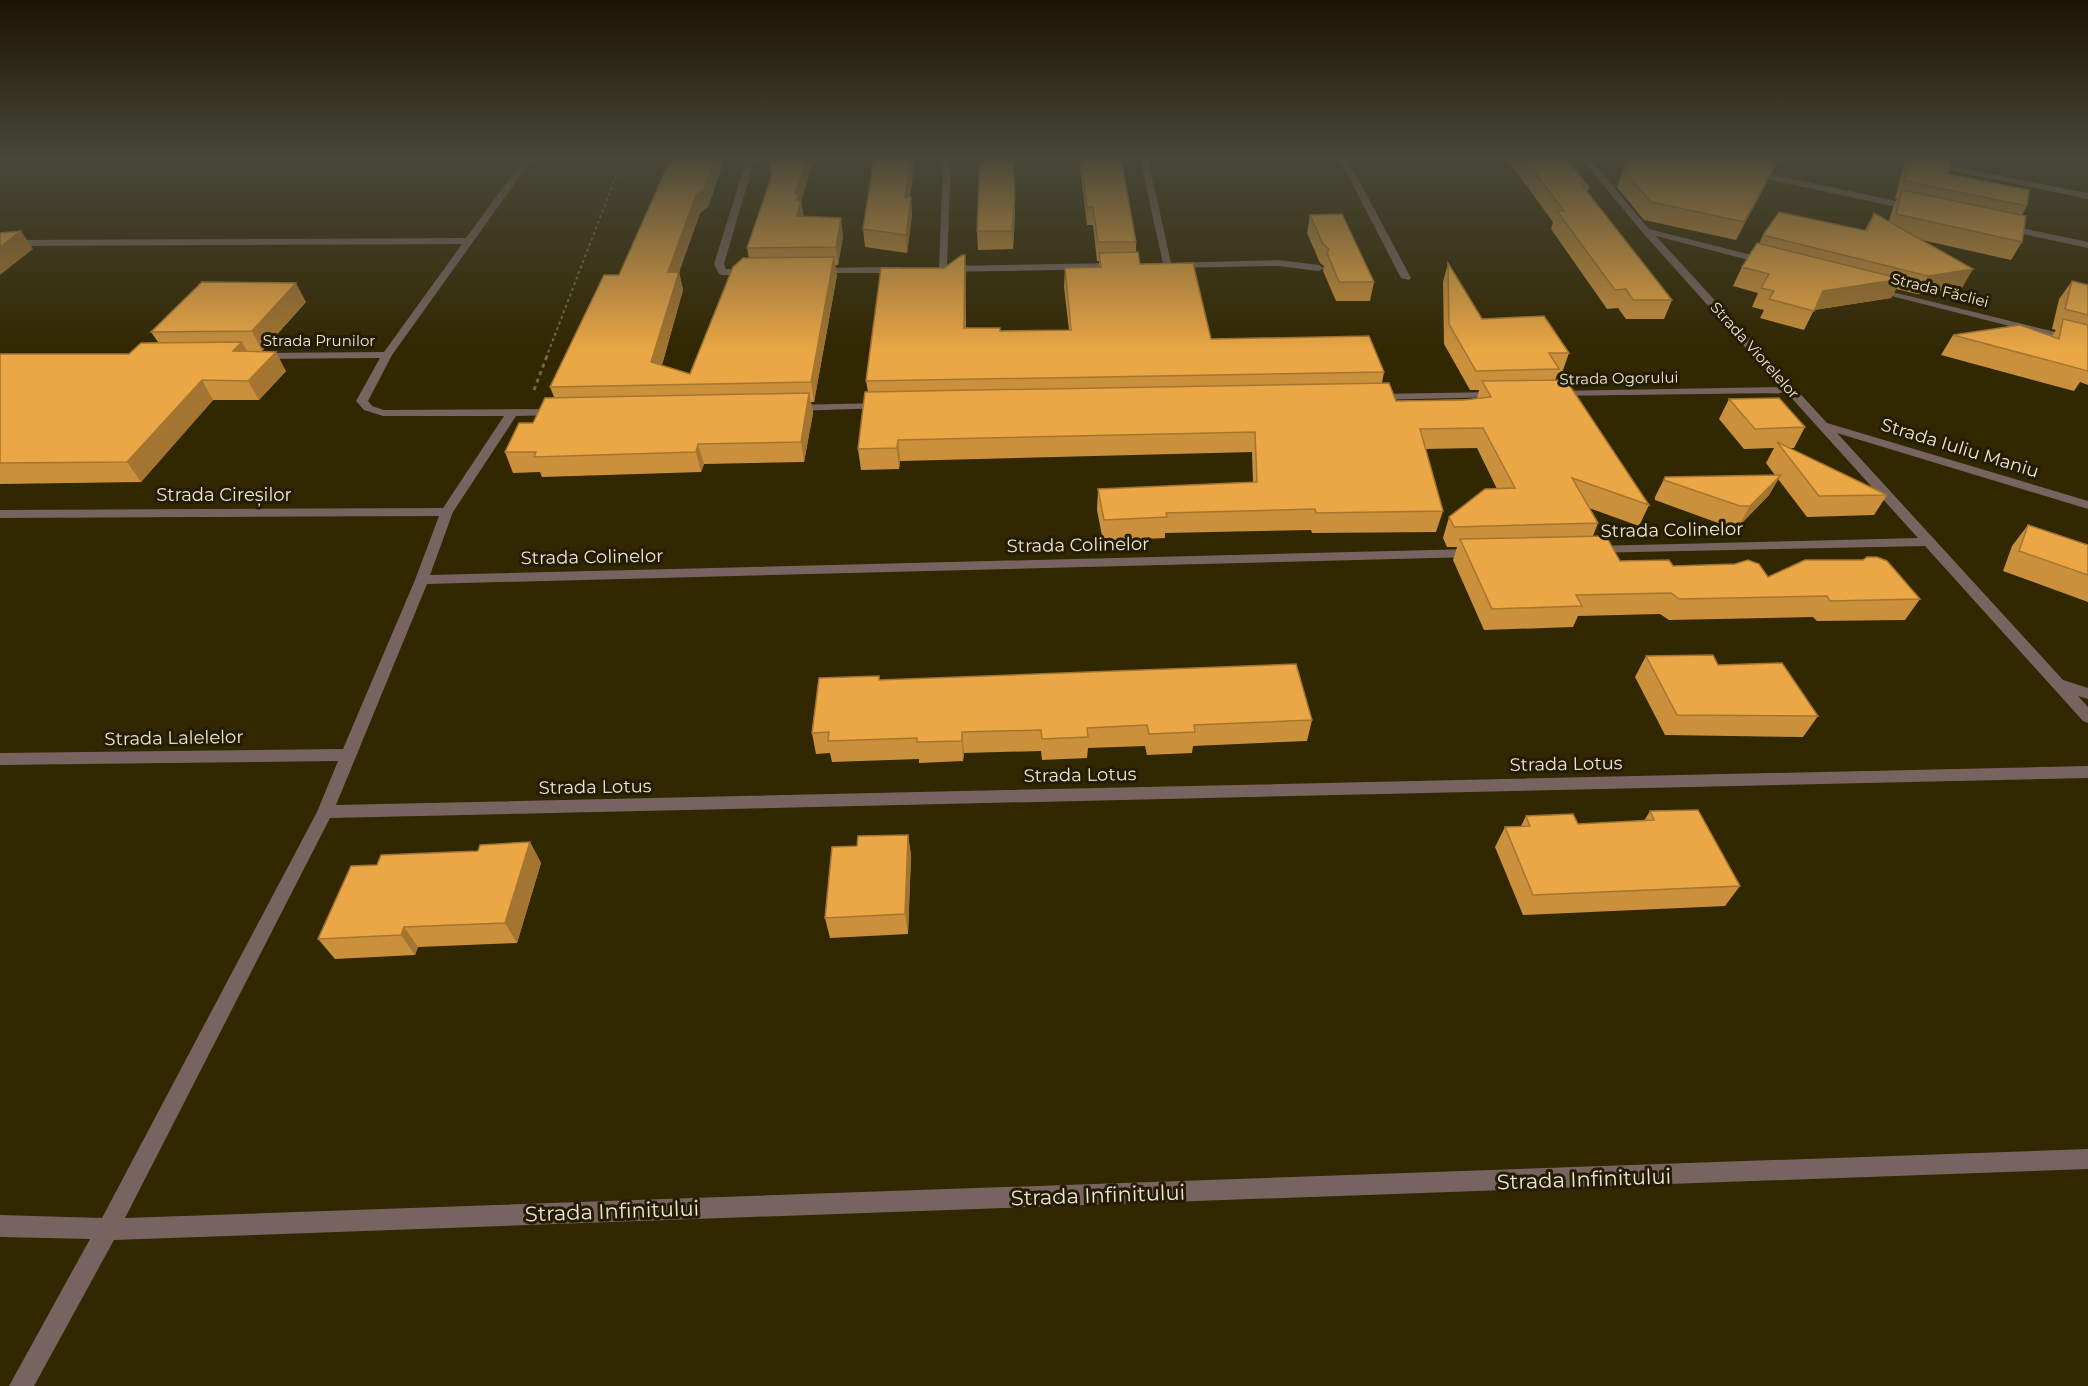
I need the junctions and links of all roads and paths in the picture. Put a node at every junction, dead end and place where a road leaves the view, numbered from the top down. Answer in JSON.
{"nodes":[{"id":1,"x":484,"y":223,"type":"edge"},
{"id":2,"x":598,"y":223,"type":"edge"},
{"id":3,"x":732,"y":223,"type":"edge"},
{"id":4,"x":944,"y":223,"type":"edge"},
{"id":5,"x":1158,"y":223,"type":"edge"},
{"id":6,"x":1377,"y":223,"type":"edge"},
{"id":7,"x":1639,"y":223,"type":"edge"},
{"id":8,"x":1995,"y":225,"type":"edge"},
{"id":9,"x":1646,"y":231,"type":"junction"},
{"id":10,"x":471,"y":241,"type":"junction"},
{"id":11,"x":0,"y":243,"type":"edge"},
{"id":12,"x":2088,"y":245,"type":"edge"},
{"id":13,"x":1782,"y":265,"type":"edge"},
{"id":14,"x":1131,"y":266,"type":"edge"},
{"id":15,"x":1155,"y":266,"type":"edge"},
{"id":16,"x":1167,"y":266,"type":"junction"},
{"id":17,"x":1319,"y":268,"type":"dead end"},
{"id":18,"x":908,"y":270,"type":"edge"},
{"id":19,"x":930,"y":270,"type":"edge"},
{"id":20,"x":942,"y":270,"type":"junction"},
{"id":21,"x":805,"y":271,"type":"edge"},
{"id":22,"x":759,"y":272,"type":"edge"},
{"id":23,"x":1406,"y":278,"type":"dead end"},
{"id":24,"x":1861,"y":285,"type":"edge"},
{"id":25,"x":2088,"y":343,"type":"edge"},
{"id":26,"x":387,"y":355,"type":"junction"},
{"id":27,"x":246,"y":356,"type":"edge"},
{"id":28,"x":1791,"y":390,"type":"junction"},
{"id":29,"x":1540,"y":394,"type":"edge"},
{"id":30,"x":1504,"y":395,"type":"edge"},
{"id":31,"x":1361,"y":397,"type":"edge"},
{"id":32,"x":894,"y":406,"type":"edge"},
{"id":33,"x":775,"y":408,"type":"edge"},
{"id":34,"x":572,"y":412,"type":"edge"},
{"id":35,"x":512,"y":413,"type":"junction"},
{"id":36,"x":1822,"y":426,"type":"junction"},
{"id":37,"x":2088,"y":505,"type":"edge"},
{"id":38,"x":447,"y":512,"type":"junction"},
{"id":39,"x":0,"y":514,"type":"edge"},
{"id":40,"x":1926,"y":542,"type":"junction"},
{"id":41,"x":1580,"y":551,"type":"edge"},
{"id":42,"x":1484,"y":553,"type":"edge"},
{"id":43,"x":422,"y":580,"type":"junction"},
{"id":44,"x":2061,"y":685,"type":"junction"},
{"id":45,"x":2088,"y":694,"type":"edge"},
{"id":46,"x":2088,"y":717,"type":"edge"},
{"id":47,"x":349,"y":755,"type":"junction"},
{"id":48,"x":0,"y":759,"type":"edge"},
{"id":49,"x":2088,"y":772,"type":"edge"},
{"id":50,"x":325,"y":812,"type":"junction"},
{"id":51,"x":2088,"y":1159,"type":"edge"},
{"id":52,"x":0,"y":1226,"type":"edge"},
{"id":53,"x":108,"y":1228,"type":"junction"},
{"id":54,"x":21,"y":1386,"type":"edge"}],
"edges":[{"from":1,"to":10,"type":"street"},
{"from":2,"to":35,"type":"path"},
{"from":3,"to":22,"type":"street"},
{"from":4,"to":20,"type":"street"},
{"from":5,"to":16,"type":"street"},
{"from":6,"to":23,"type":"street"},
{"from":7,"to":9,"type":"street","name":"Strada Viorelelor"},
{"from":8,"to":12,"type":"street"},
{"from":9,"to":13,"type":"street"},
{"from":9,"to":28,"type":"street","name":"Strada Viorelelor"},
{"from":10,"to":11,"type":"street"},
{"from":10,"to":26,"type":"street"},
{"from":14,"to":20,"type":"street"},
{"from":15,"to":16,"type":"street"},
{"from":16,"to":17,"type":"street"},
{"from":18,"to":21,"type":"street"},
{"from":19,"to":20,"type":"street"},
{"from":24,"to":25,"type":"street","name":"Strada Făcliei"},
{"from":26,"to":27,"type":"street","name":"Strada Prunilor"},
{"from":26,"to":35,"type":"street"},
{"from":28,"to":29,"type":"street","name":"Strada Ogorului"},
{"from":28,"to":36,"type":"street","name":"Strada Viorelelor"},
{"from":30,"to":31,"type":"street"},
{"from":32,"to":33,"type":"street"},
{"from":34,"to":35,"type":"street"},
{"from":35,"to":38,"type":"street"},
{"from":36,"to":37,"type":"street","name":"Strada Iuliu Maniu"},
{"from":36,"to":40,"type":"street","name":"Strada Viorelelor"},
{"from":38,"to":39,"type":"street","name":"Strada Cireșilor"},
{"from":38,"to":43,"type":"street"},
{"from":40,"to":41,"type":"street","name":"Strada Colinelor"},
{"from":40,"to":44,"type":"street","name":"Strada Viorelelor"},
{"from":42,"to":43,"type":"street","name":"Strada Colinelor"},
{"from":43,"to":47,"type":"street"},
{"from":44,"to":45,"type":"street"},
{"from":44,"to":46,"type":"street"},
{"from":47,"to":48,"type":"street","name":"Strada Lalelelor"},
{"from":47,"to":50,"type":"street"},
{"from":49,"to":50,"type":"street","name":"Strada Lotus"},
{"from":50,"to":53,"type":"street"},
{"from":51,"to":53,"type":"street","name":"Strada Infinitului"},
{"from":52,"to":53,"type":"street","name":"Strada Infinitului"},
{"from":53,"to":54,"type":"street"}]}
